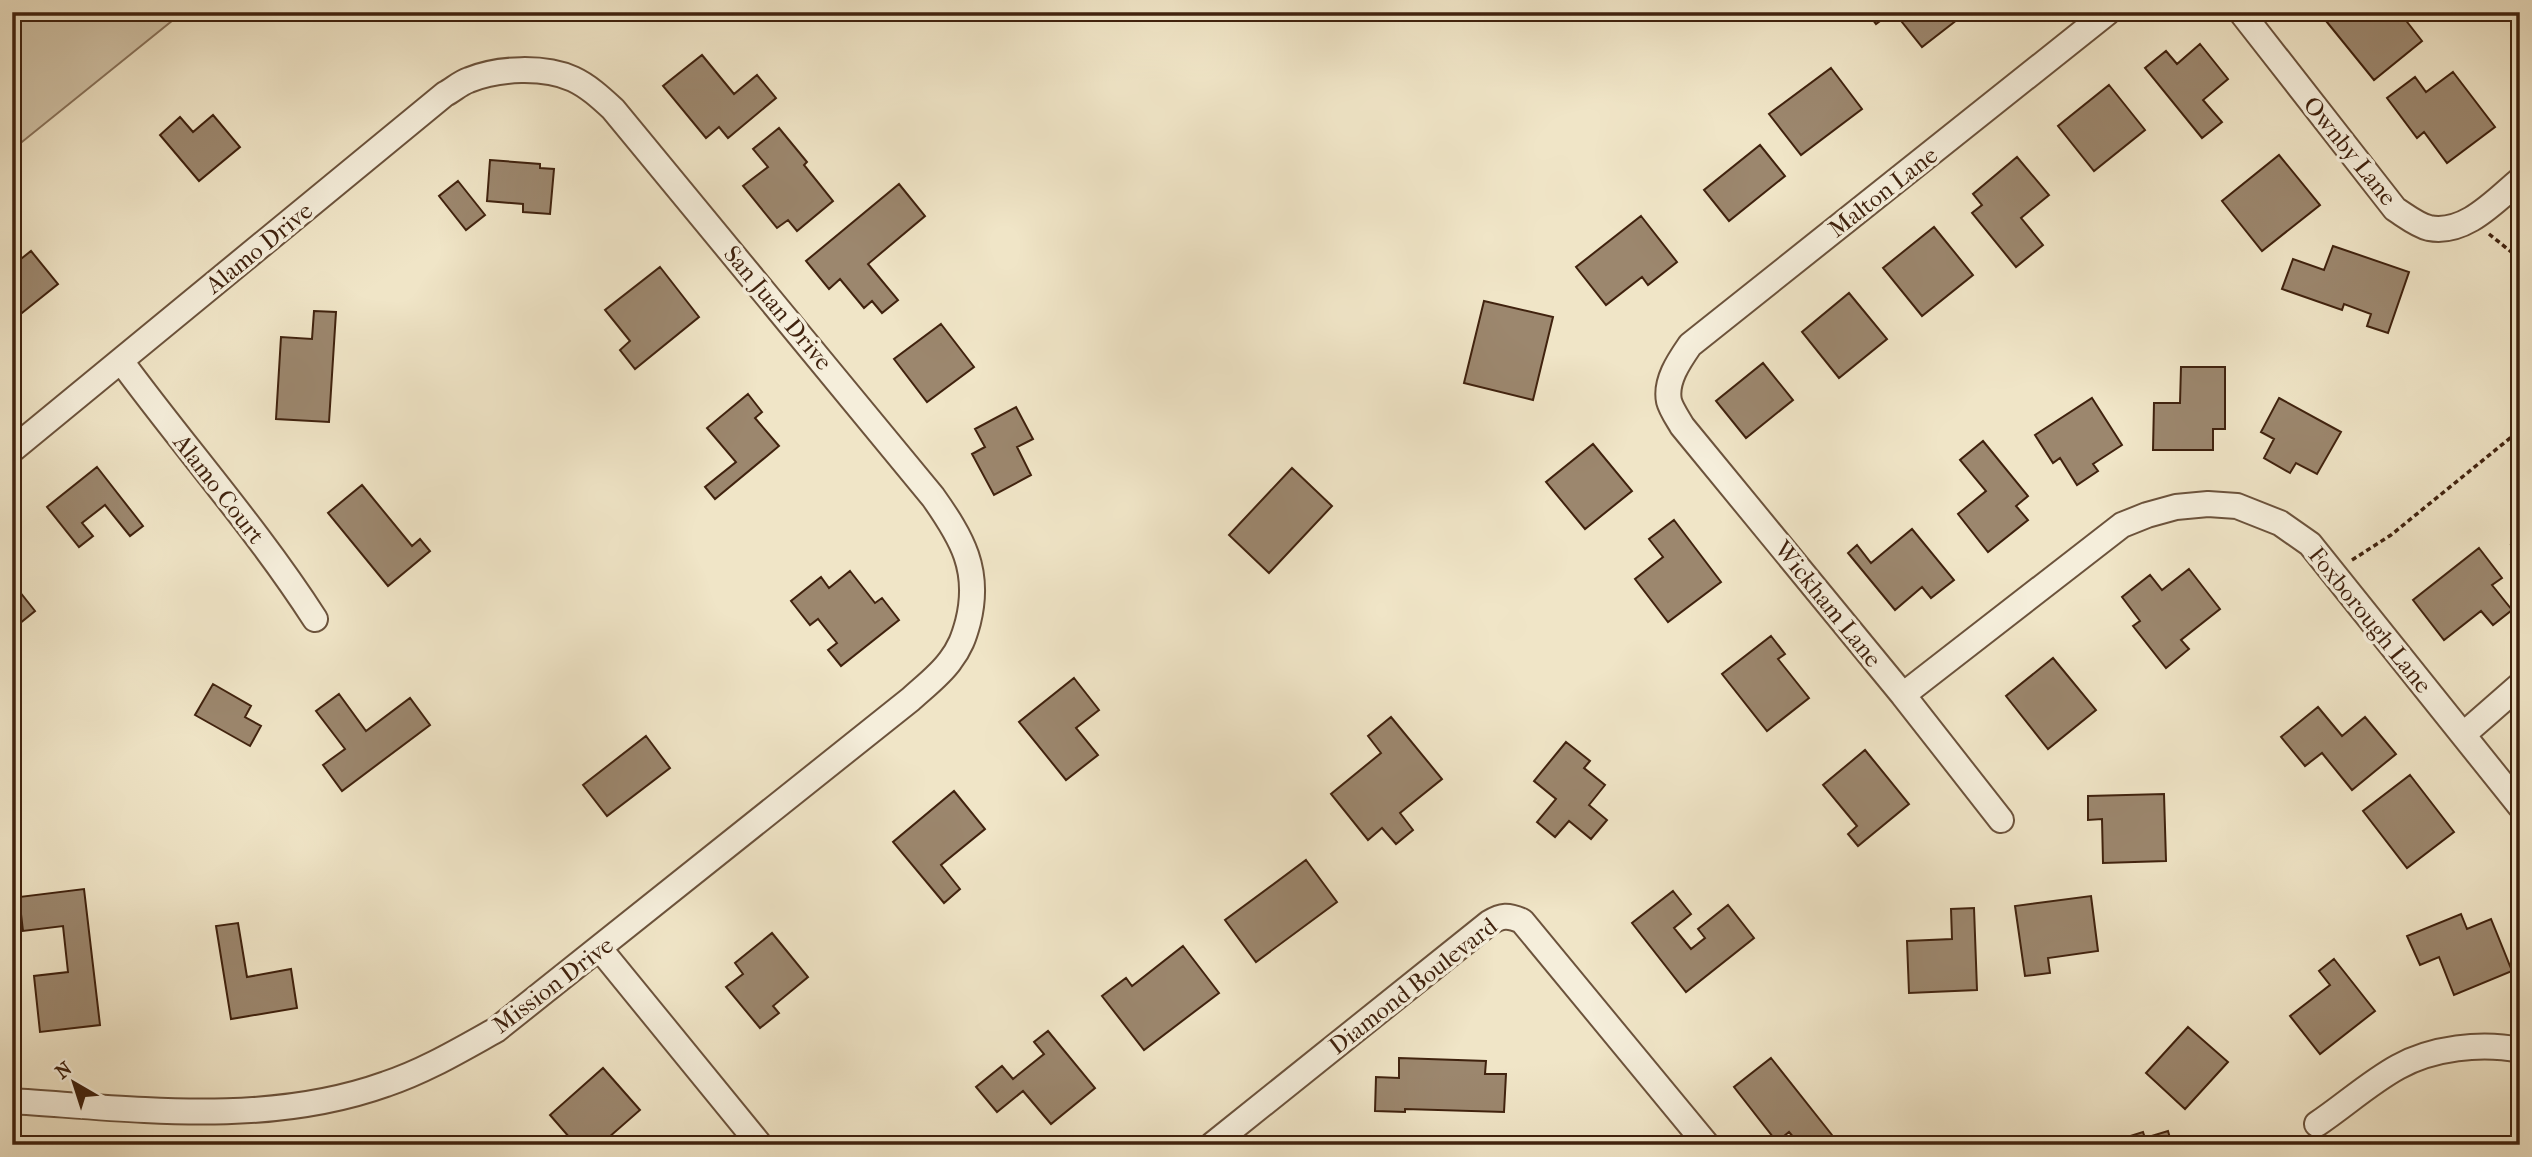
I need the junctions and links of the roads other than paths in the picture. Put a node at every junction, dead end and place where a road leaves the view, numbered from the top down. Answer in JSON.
{"nodes":[{"id":1,"x":2108,"y":12,"type":"edge"},
{"id":2,"x":2241,"y":12,"type":"edge"},
{"id":3,"x":518,"y":71,"type":"joint"},
{"id":4,"x":2520,"y":180,"type":"edge"},
{"id":5,"x":121,"y":361,"type":"junction"},
{"id":6,"x":1671,"y":382,"type":"joint"},
{"id":7,"x":12,"y":450,"type":"edge"},
{"id":8,"x":972,"y":607,"type":"joint"},
{"id":9,"x":315,"y":619,"type":"dead end"},
{"id":10,"x":2520,"y":685,"type":"edge"},
{"id":11,"x":1903,"y":695,"type":"junction"},
{"id":12,"x":2463,"y":734,"type":"junction"},
{"id":13,"x":2520,"y":806,"type":"edge"},
{"id":14,"x":2001,"y":820,"type":"dead end"},
{"id":15,"x":600,"y":950,"type":"junction"},
{"id":16,"x":2520,"y":1049,"type":"edge"},
{"id":17,"x":12,"y":1101,"type":"edge"},
{"id":18,"x":2317,"y":1124,"type":"dead end"},
{"id":19,"x":760,"y":1145,"type":"edge"},
{"id":20,"x":1212,"y":1145,"type":"edge"},
{"id":21,"x":1707,"y":1145,"type":"edge"}],
"edges":[{"from":1,"to":6,"type":"street","name":"Malton Lane"},
{"from":2,"to":4,"type":"street","name":"Ownby Lane"},
{"from":3,"to":5,"type":"street","name":"Alamo Drive"},
{"from":3,"to":8,"type":"street","name":"San Juan Drive"},
{"from":5,"to":7,"type":"street","name":"Alamo Drive"},
{"from":5,"to":9,"type":"street","name":"Alamo Court"},
{"from":6,"to":11,"type":"street","name":"Wickham Lane"},
{"from":8,"to":15,"type":"street","name":"Mission Drive"},
{"from":10,"to":12,"type":"street"},
{"from":11,"to":12,"type":"street","name":"Foxborough Lane"},
{"from":11,"to":14,"type":"street","name":"Wickham Lane"},
{"from":12,"to":13,"type":"street","name":"Foxborough Lane"},
{"from":15,"to":17,"type":"street","name":"Mission Drive"},
{"from":15,"to":19,"type":"street"},
{"from":16,"to":18,"type":"street"},
{"from":20,"to":21,"type":"street","name":"Diamond Boulevard"}]}
